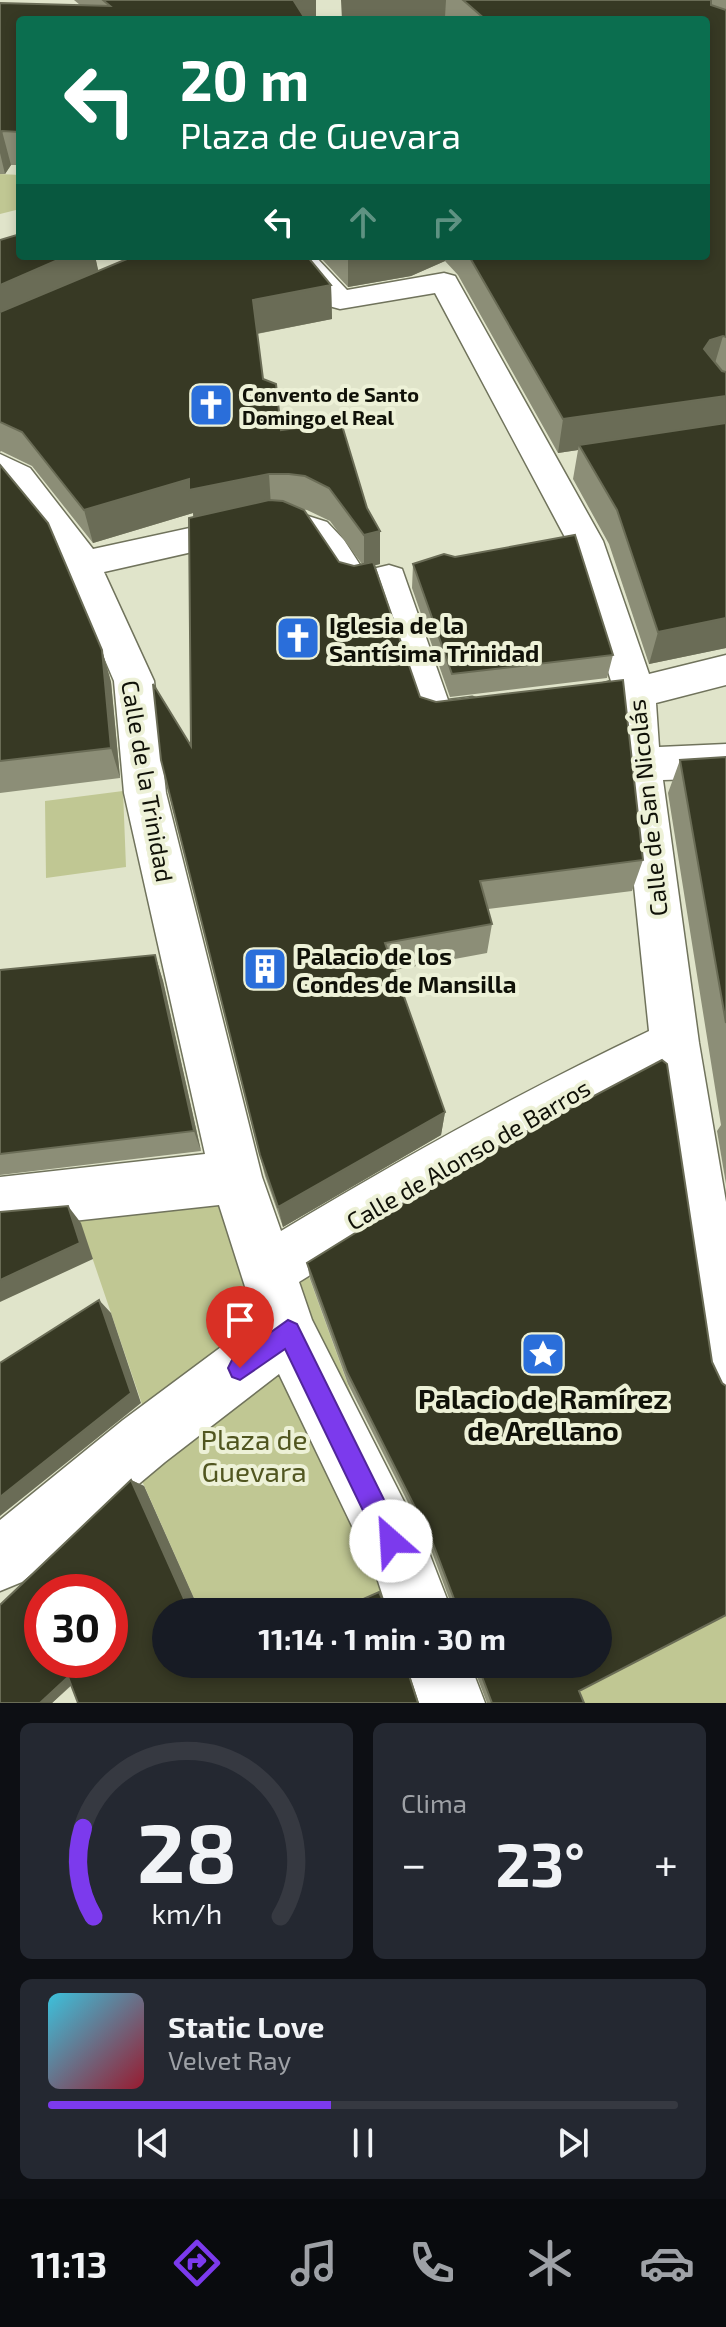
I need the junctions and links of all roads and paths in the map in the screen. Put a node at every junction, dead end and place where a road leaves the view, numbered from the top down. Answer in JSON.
{"nodes":[{"id":1,"x":303,"y":260,"type":"edge"},
{"id":2,"x":446,"y":269,"type":"edge"},
{"id":3,"x":0,"y":465,"type":"edge"},
{"id":4,"x":585,"y":541,"type":"junction"},
{"id":5,"x":543,"y":548,"type":"edge"},
{"id":6,"x":82,"y":564,"type":"junction"},
{"id":7,"x":726,"y":670,"type":"edge"},
{"id":8,"x":635,"y":693,"type":"junction"},
{"id":9,"x":573,"y":701,"type":"edge"},
{"id":10,"x":511,"y":708,"type":"edge"},
{"id":11,"x":726,"y":761,"type":"edge"},
{"id":12,"x":640,"y":764,"type":"junction"},
{"id":13,"x":675,"y":1043,"type":"junction"},
{"id":14,"x":236,"y":1177,"type":"junction"},
{"id":15,"x":0,"y":1203,"type":"edge"},
{"id":16,"x":265,"y":1272,"type":"junction"},
{"id":17,"x":288,"y":1332,"type":"junction"},
{"id":18,"x":726,"y":1373,"type":"edge"},
{"id":19,"x":0,"y":1560,"type":"edge"},
{"id":20,"x":412,"y":1590,"type":"edge"},
{"id":21,"x":443,"y":1678,"type":"edge"},
{"id":22,"x":452,"y":1703,"type":"edge"}],
"edges":[{"from":1,"to":2,"type":"street"},
{"from":2,"to":4,"type":"street","name":"Calle de San Nicolás"},
{"from":3,"to":6,"type":"street","name":"Calle de la Trinidad"},
{"from":4,"to":5,"type":"street"},
{"from":4,"to":8,"type":"street","name":"Calle de San Nicolás"},
{"from":6,"to":10,"type":"street"},
{"from":6,"to":14,"type":"street","name":"Calle de la Trinidad"},
{"from":7,"to":8,"type":"street"},
{"from":8,"to":9,"type":"street"},
{"from":8,"to":12,"type":"street","name":"Calle de San Nicolás"},
{"from":11,"to":12,"type":"street"},
{"from":12,"to":13,"type":"street","name":"Calle de San Nicolás"},
{"from":13,"to":16,"type":"street","name":"Calle de Alonso de Barros"},
{"from":13,"to":18,"type":"street","name":"Calle de San Nicolás"},
{"from":14,"to":15,"type":"street"},
{"from":14,"to":16,"type":"street"},
{"from":16,"to":17,"type":"street"},
{"from":17,"to":19,"type":"street"},
{"from":17,"to":20,"type":"street"},
{"from":21,"to":22,"type":"street"}]}
